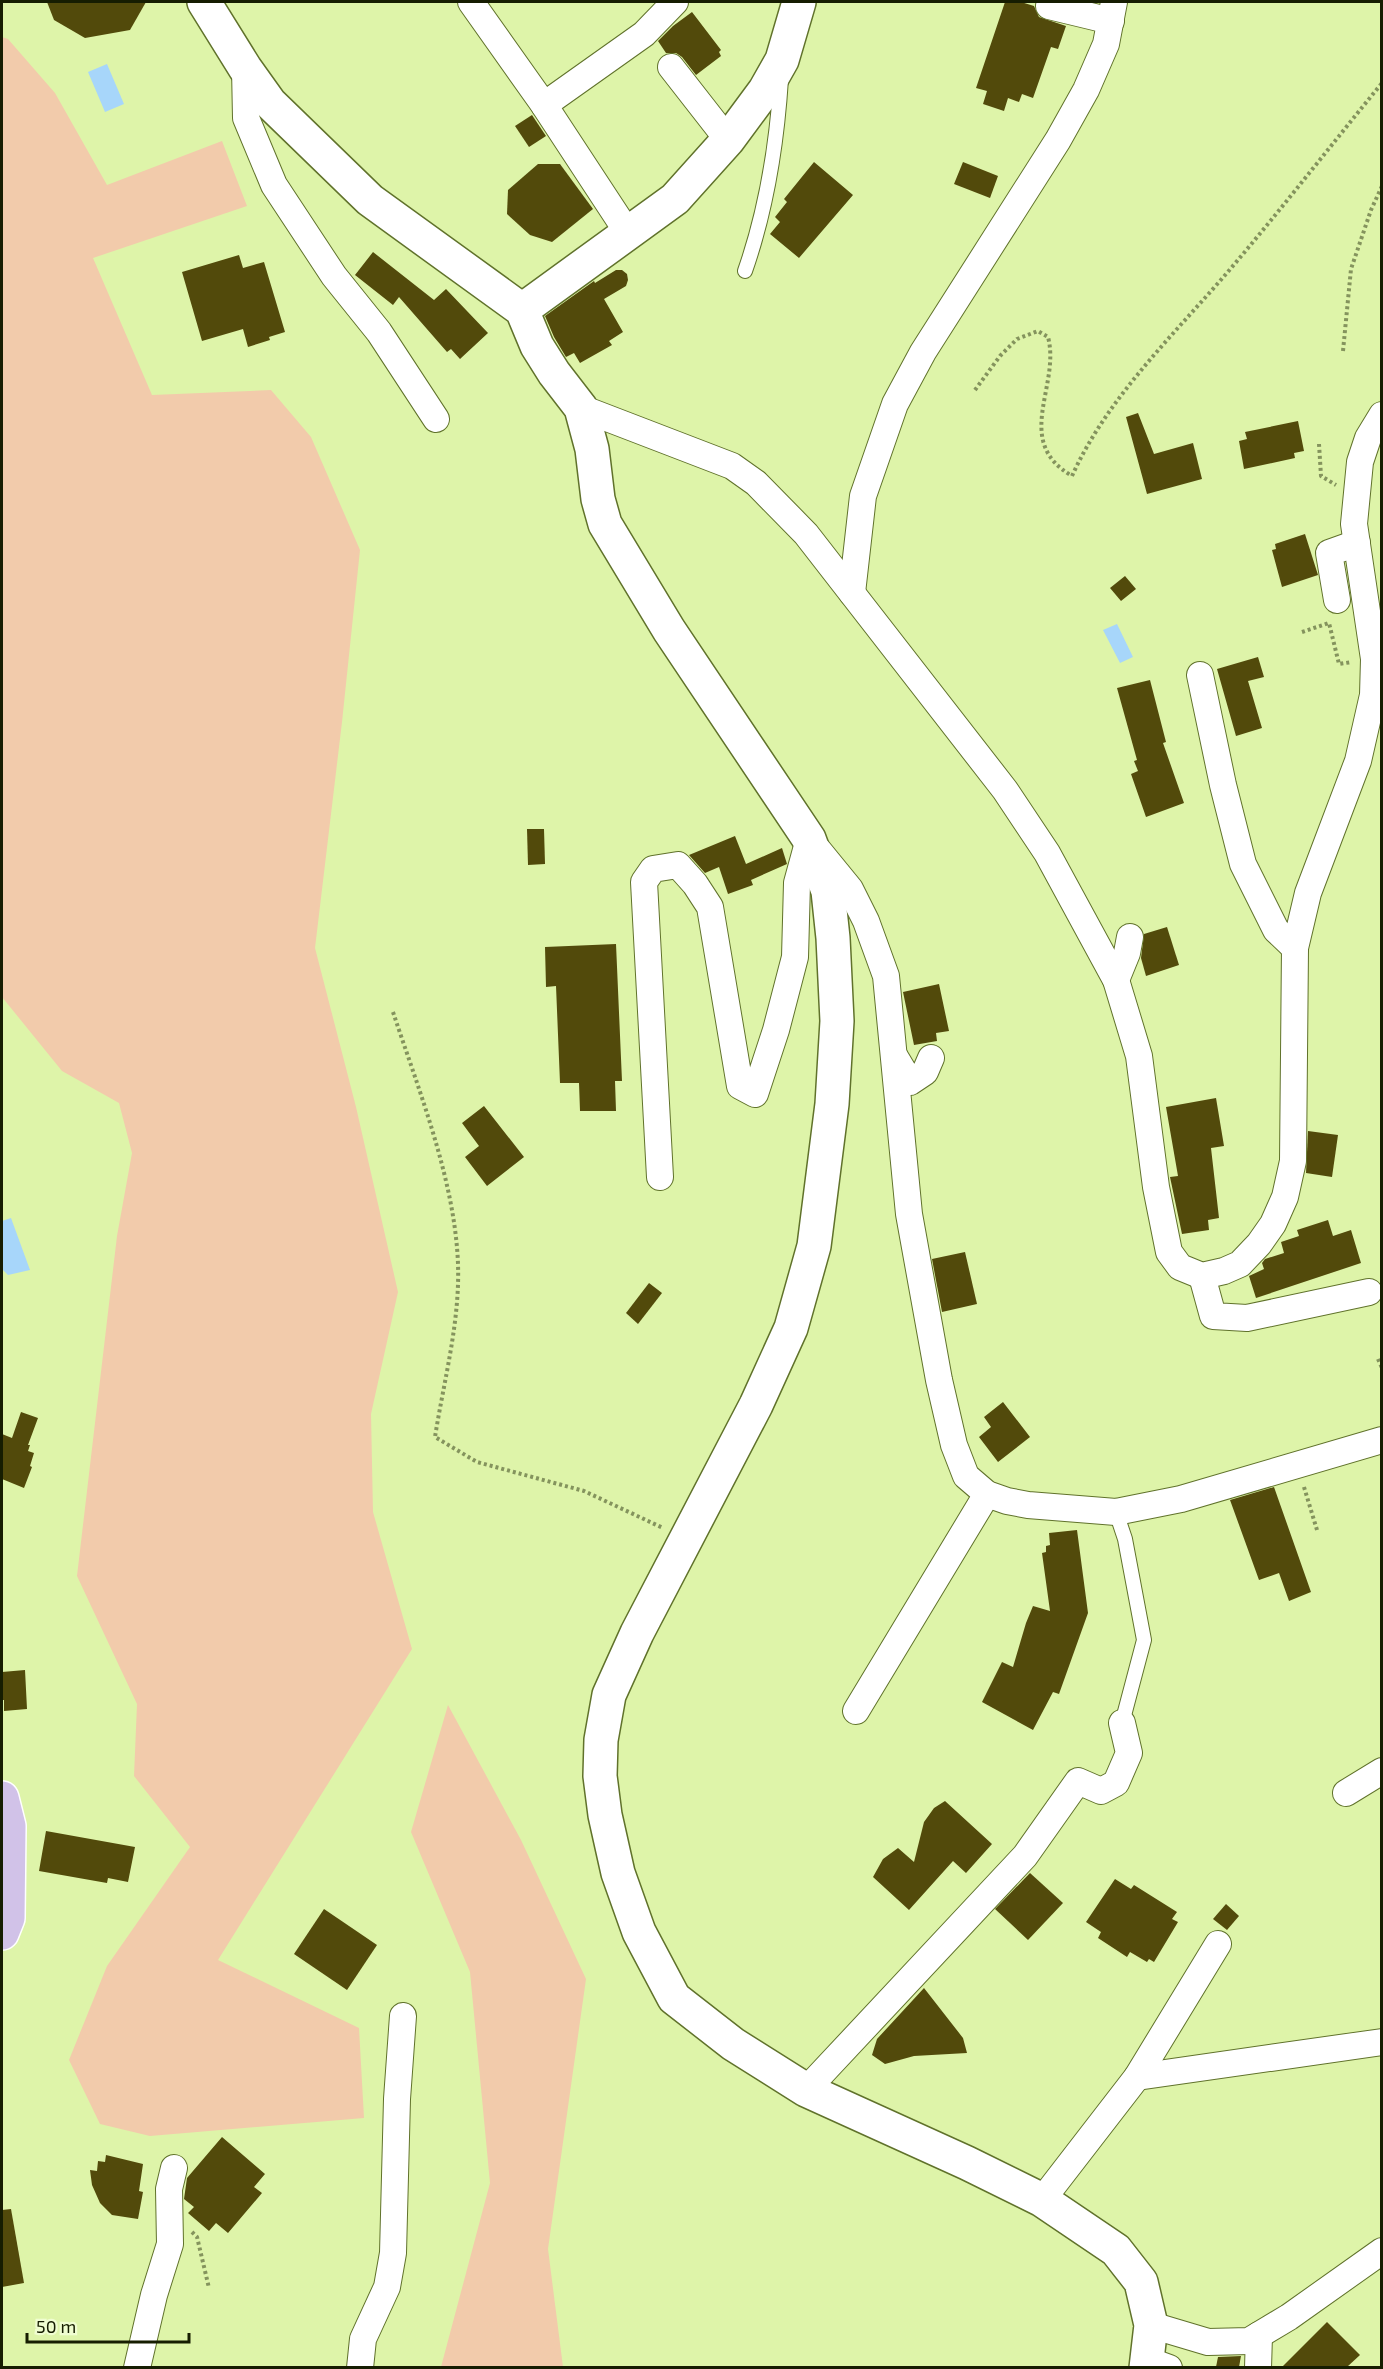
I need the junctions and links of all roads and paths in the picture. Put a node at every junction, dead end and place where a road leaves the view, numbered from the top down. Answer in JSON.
{"nodes":[{"id":1,"x":204,"y":2,"type":"edge"},
{"id":2,"x":471,"y":2,"type":"edge"},
{"id":3,"x":675,"y":2,"type":"edge"},
{"id":4,"x":799,"y":2,"type":"edge"},
{"id":5,"x":1049,"y":6,"type":"dead end"},
{"id":6,"x":1112,"y":11,"type":"edge"},
{"id":7,"x":782,"y":60,"type":"junction"},
{"id":8,"x":671,"y":67,"type":"dead end"},
{"id":9,"x":245,"y":68,"type":"junction"},
{"id":10,"x":1382,"y":83,"type":"edge"},
{"id":11,"x":544,"y":105,"type":"junction"},
{"id":12,"x":728,"y":140,"type":"junction"},
{"id":13,"x":1382,"y":186,"type":"edge"},
{"id":14,"x":628,"y":233,"type":"junction"},
{"id":15,"x":745,"y":271,"type":"dead end"},
{"id":16,"x":522,"y":310,"type":"junction"},
{"id":17,"x":1342,"y":351,"type":"dead end"},
{"id":18,"x":975,"y":390,"type":"dead end"},
{"id":19,"x":581,"y":408,"type":"junction"},
{"id":20,"x":1382,"y":415,"type":"edge"},
{"id":21,"x":436,"y":419,"type":"dead end"},
{"id":22,"x":1319,"y":444,"type":"dead end"},
{"id":23,"x":1356,"y":494,"type":"junction"},
{"id":24,"x":1357,"y":543,"type":"junction"},
{"id":25,"x":852,"y":593,"type":"junction"},
{"id":26,"x":1337,"y":600,"type":"dead end"},
{"id":27,"x":1302,"y":632,"type":"dead end"},
{"id":28,"x":1374,"y":658,"type":"junction"},
{"id":29,"x":1200,"y":675,"type":"dead end"},
{"id":30,"x":809,"y":839,"type":"junction"},
{"id":31,"x":1130,"y":937,"type":"dead end"},
{"id":32,"x":1295,"y":948,"type":"junction"},
{"id":33,"x":1116,"y":980,"type":"junction"},
{"id":34,"x":393,"y":1012,"type":"dead end"},
{"id":35,"x":894,"y":1054,"type":"junction"},
{"id":36,"x":931,"y":1058,"type":"dead end"},
{"id":37,"x":660,"y":1177,"type":"dead end"},
{"id":38,"x":1202,"y":1275,"type":"junction"},
{"id":39,"x":1369,"y":1292,"type":"dead end"},
{"id":40,"x":1378,"y":1359,"type":"dead end"},
{"id":41,"x":1382,"y":1368,"type":"edge"},
{"id":42,"x":1382,"y":1440,"type":"edge"},
{"id":43,"x":1297,"y":1467,"type":"junction"},
{"id":44,"x":987,"y":1494,"type":"junction"},
{"id":45,"x":1116,"y":1512,"type":"junction"},
{"id":46,"x":1317,"y":1530,"type":"dead end"},
{"id":47,"x":685,"y":1538,"type":"junction"},
{"id":48,"x":856,"y":1710,"type":"dead end"},
{"id":49,"x":1122,"y":1723,"type":"joint"},
{"id":50,"x":1382,"y":1771,"type":"edge"},
{"id":51,"x":1346,"y":1793,"type":"dead end"},
{"id":52,"x":2,"y":1798,"type":"edge"},
{"id":53,"x":2,"y":1933,"type":"edge"},
{"id":54,"x":1218,"y":1944,"type":"dead end"},
{"id":55,"x":403,"y":2016,"type":"dead end"},
{"id":56,"x":1382,"y":2042,"type":"edge"},
{"id":57,"x":1137,"y":2077,"type":"junction"},
{"id":58,"x":806,"y":2090,"type":"junction"},
{"id":59,"x":174,"y":2168,"type":"dead end"},
{"id":60,"x":1042,"y":2200,"type":"junction"},
{"id":61,"x":1382,"y":2251,"type":"edge"},
{"id":62,"x":1150,"y":2325,"type":"junction"},
{"id":63,"x":1259,"y":2336,"type":"junction"},
{"id":64,"x":1154,"y":2365,"type":"edge"},
{"id":65,"x":137,"y":2367,"type":"edge"},
{"id":66,"x":360,"y":2367,"type":"edge"},
{"id":67,"x":1258,"y":2367,"type":"edge"}],
"edges":[{"from":1,"to":9,"type":"street"},
{"from":2,"to":11,"type":"street"},
{"from":3,"to":11,"type":"street"},
{"from":4,"to":7,"type":"street"},
{"from":5,"to":6,"type":"street"},
{"from":6,"to":25,"type":"street"},
{"from":7,"to":12,"type":"street"},
{"from":7,"to":15,"type":"lane"},
{"from":8,"to":12,"type":"street"},
{"from":9,"to":16,"type":"street"},
{"from":9,"to":21,"type":"street"},
{"from":10,"to":18,"type":"path"},
{"from":11,"to":14,"type":"street"},
{"from":12,"to":14,"type":"street"},
{"from":13,"to":17,"type":"path"},
{"from":14,"to":16,"type":"street"},
{"from":16,"to":19,"type":"street"},
{"from":19,"to":25,"type":"street"},
{"from":19,"to":30,"type":"street"},
{"from":20,"to":23,"type":"street"},
{"from":22,"to":23,"type":"path"},
{"from":23,"to":24,"type":"street"},
{"from":24,"to":26,"type":"street"},
{"from":24,"to":28,"type":"street"},
{"from":25,"to":33,"type":"street"},
{"from":27,"to":28,"type":"path"},
{"from":28,"to":32,"type":"street"},
{"from":29,"to":32,"type":"street"},
{"from":30,"to":35,"type":"street"},
{"from":30,"to":37,"type":"street"},
{"from":30,"to":47,"type":"street"},
{"from":31,"to":33,"type":"street"},
{"from":32,"to":38,"type":"street"},
{"from":33,"to":38,"type":"street"},
{"from":34,"to":47,"type":"path"},
{"from":35,"to":36,"type":"street"},
{"from":35,"to":44,"type":"street"},
{"from":38,"to":39,"type":"street"},
{"from":40,"to":41,"type":"path"},
{"from":42,"to":43,"type":"street"},
{"from":43,"to":45,"type":"street"},
{"from":43,"to":46,"type":"path"},
{"from":44,"to":45,"type":"street"},
{"from":44,"to":48,"type":"street"},
{"from":45,"to":49,"type":"lane"},
{"from":47,"to":58,"type":"street"},
{"from":49,"to":58,"type":"street"},
{"from":50,"to":51,"type":"street"},
{"from":52,"to":53,"type":"main road"},
{"from":54,"to":57,"type":"street"},
{"from":55,"to":66,"type":"street"},
{"from":56,"to":57,"type":"street"},
{"from":57,"to":60,"type":"street"},
{"from":58,"to":60,"type":"street"},
{"from":59,"to":65,"type":"street"},
{"from":60,"to":62,"type":"street"},
{"from":61,"to":63,"type":"street"},
{"from":62,"to":63,"type":"street"},
{"from":62,"to":64,"type":"street"},
{"from":63,"to":67,"type":"street"}]}
